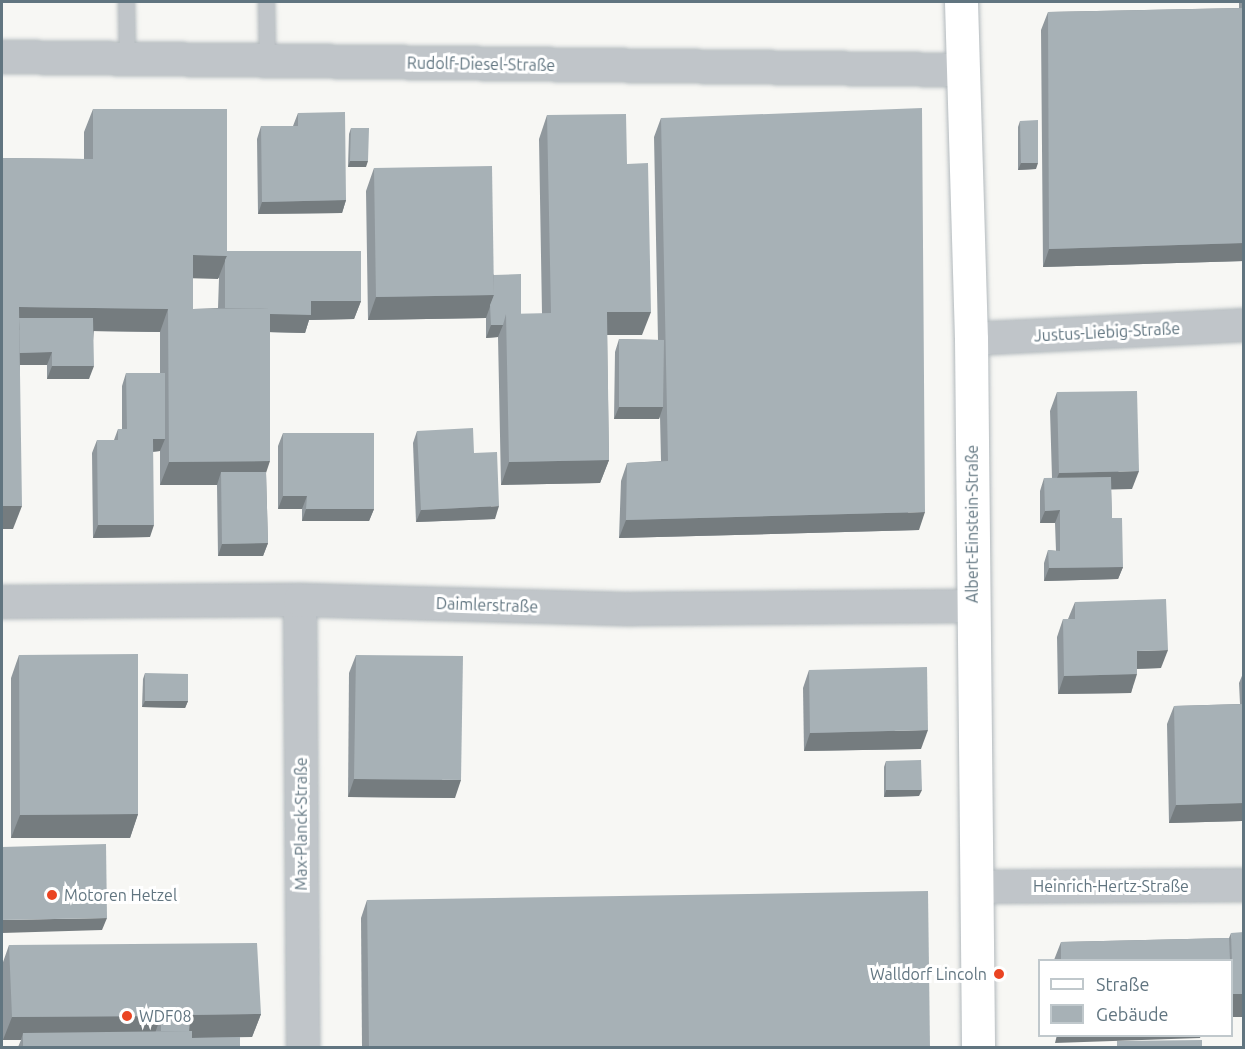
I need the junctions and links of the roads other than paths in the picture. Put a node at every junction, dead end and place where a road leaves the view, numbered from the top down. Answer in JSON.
{"nodes":[{"id":1,"x":126,"y":2,"type":"edge"},
{"id":2,"x":266,"y":2,"type":"edge"},
{"id":3,"x":961,"y":2,"type":"edge"},
{"id":4,"x":2,"y":57,"type":"edge"},
{"id":5,"x":128,"y":59,"type":"junction"},
{"id":6,"x":267,"y":61,"type":"junction"},
{"id":7,"x":961,"y":70,"type":"junction"},
{"id":8,"x":1244,"y":325,"type":"edge"},
{"id":9,"x":971,"y":339,"type":"junction"},
{"id":10,"x":300,"y":600,"type":"junction"},
{"id":11,"x":2,"y":602,"type":"edge"},
{"id":12,"x":972,"y":606,"type":"junction"},
{"id":13,"x":1244,"y":885,"type":"edge"},
{"id":14,"x":979,"y":887,"type":"junction"},
{"id":15,"x":303,"y":1047,"type":"edge"},
{"id":16,"x":978,"y":1047,"type":"edge"}],
"edges":[{"from":1,"to":5,"type":"lane"},
{"from":2,"to":6,"type":"lane"},
{"from":3,"to":7,"type":"street","name":"Albert-Einstein-Straße"},
{"from":4,"to":5,"type":"street","name":"Rudolf-Diesel-Straße"},
{"from":5,"to":6,"type":"street","name":"Rudolf-Diesel-Straße"},
{"from":6,"to":7,"type":"street","name":"Rudolf-Diesel-Straße"},
{"from":7,"to":9,"type":"street","name":"Albert-Einstein-Straße"},
{"from":8,"to":9,"type":"street","name":"Justus-Liebig-Straße"},
{"from":9,"to":12,"type":"street","name":"Albert-Einstein-Straße"},
{"from":10,"to":11,"type":"street","name":"Daimlerstraße"},
{"from":10,"to":12,"type":"street","name":"Daimlerstraße"},
{"from":10,"to":15,"type":"street","name":"Max-Planck-Straße"},
{"from":12,"to":14,"type":"street","name":"Albert-Einstein-Straße"},
{"from":13,"to":14,"type":"street","name":"Heinrich-Hertz-Straße"},
{"from":14,"to":16,"type":"street","name":"Albert-Einstein-Straße"}]}
